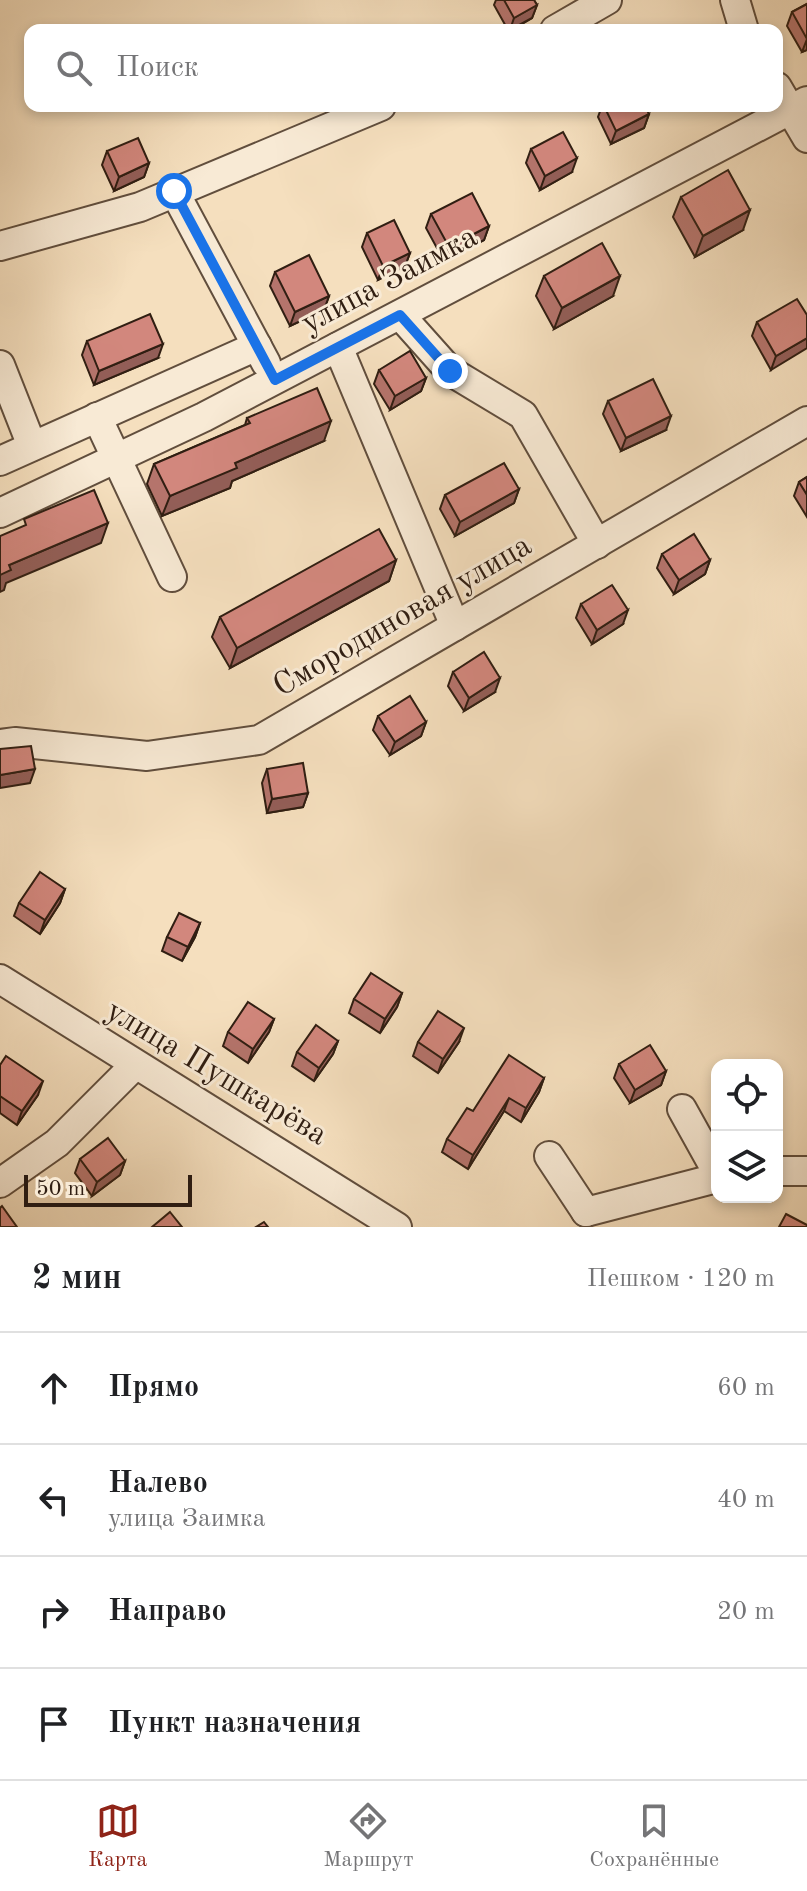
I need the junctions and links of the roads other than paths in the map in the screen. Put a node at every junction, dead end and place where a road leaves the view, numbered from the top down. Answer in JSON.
{"nodes":[{"id":1,"x":607,"y":0,"type":"edge"},
{"id":2,"x":735,"y":0,"type":"edge"},
{"id":3,"x":565,"y":24,"type":"edge"},
{"id":4,"x":742,"y":24,"type":"edge"},
{"id":5,"x":792,"y":99,"type":"edge"},
{"id":6,"x":366,"y":112,"type":"edge"},
{"id":7,"x":768,"y":112,"type":"edge"},
{"id":8,"x":807,"y":138,"type":"edge"},
{"id":9,"x":174,"y":191,"type":"junction"},
{"id":10,"x":0,"y":246,"type":"edge"},
{"id":11,"x":400,"y":315,"type":"junction"},
{"id":12,"x":257,"y":346,"type":"junction"},
{"id":13,"x":338,"y":347,"type":"junction"},
{"id":14,"x":0,"y":365,"type":"edge"},
{"id":15,"x":275,"y":380,"type":"junction"},
{"id":16,"x":97,"y":417,"type":"junction"},
{"id":17,"x":807,"y":421,"type":"edge"},
{"id":18,"x":32,"y":446,"type":"junction"},
{"id":19,"x":115,"y":459,"type":"junction"},
{"id":20,"x":0,"y":461,"type":"edge"},
{"id":21,"x":0,"y":513,"type":"edge"},
{"id":22,"x":597,"y":544,"type":"junction"},
{"id":23,"x":172,"y":577,"type":"dead end"},
{"id":24,"x":455,"y":626,"type":"junction"},
{"id":25,"x":0,"y":744,"type":"edge"},
{"id":26,"x":0,"y":979,"type":"edge"},
{"id":27,"x":135,"y":1065,"type":"junction"},
{"id":28,"x":682,"y":1109,"type":"dead end"},
{"id":29,"x":549,"y":1156,"type":"dead end"},
{"id":30,"x":711,"y":1161,"type":"edge"},
{"id":31,"x":783,"y":1171,"type":"edge"},
{"id":32,"x":807,"y":1171,"type":"edge"},
{"id":33,"x":711,"y":1180,"type":"edge"},
{"id":34,"x":0,"y":1183,"type":"edge"},
{"id":35,"x":581,"y":1220,"type":"edge"},
{"id":36,"x":397,"y":1227,"type":"edge"}],
"edges":[{"from":1,"to":3,"type":"street"},
{"from":2,"to":4,"type":"street"},
{"from":5,"to":8,"type":"street"},
{"from":6,"to":9,"type":"street"},
{"from":7,"to":11,"type":"street","name":"улица Заимка"},
{"from":9,"to":10,"type":"street"},
{"from":9,"to":12,"type":"street"},
{"from":11,"to":13,"type":"street","name":"улица Заимка"},
{"from":11,"to":22,"type":"street"},
{"from":12,"to":15,"type":"street"},
{"from":12,"to":16,"type":"street"},
{"from":13,"to":15,"type":"street","name":"улица Заимка"},
{"from":13,"to":24,"type":"street"},
{"from":14,"to":18,"type":"street"},
{"from":15,"to":19,"type":"street","name":"улица Заимка"},
{"from":16,"to":18,"type":"street"},
{"from":16,"to":19,"type":"street"},
{"from":17,"to":22,"type":"street","name":"Смородиновая улица"},
{"from":18,"to":20,"type":"street"},
{"from":19,"to":21,"type":"street","name":"улица Заимка"},
{"from":19,"to":23,"type":"street"},
{"from":22,"to":24,"type":"street","name":"Смородиновая улица"},
{"from":24,"to":25,"type":"street","name":"Смородиновая улица"},
{"from":26,"to":27,"type":"street","name":"улица Пушкарёва"},
{"from":27,"to":34,"type":"street"},
{"from":27,"to":36,"type":"street","name":"улица Пушкарёва"},
{"from":28,"to":30,"type":"street"},
{"from":29,"to":35,"type":"street"},
{"from":31,"to":32,"type":"street"},
{"from":33,"to":35,"type":"street"}]}
